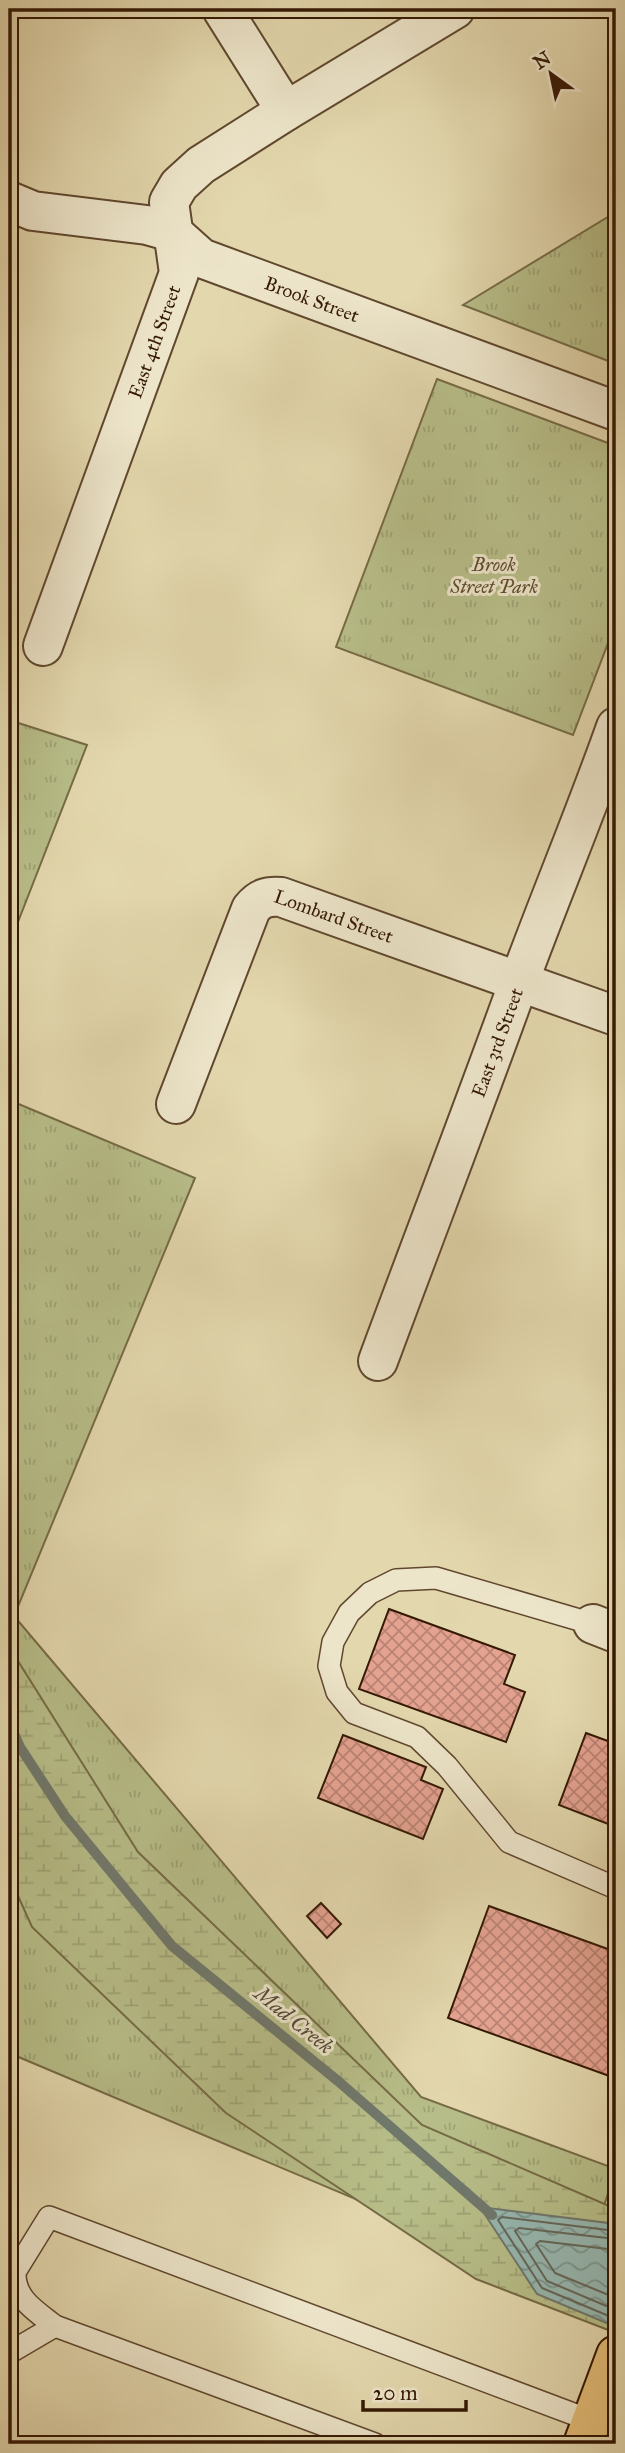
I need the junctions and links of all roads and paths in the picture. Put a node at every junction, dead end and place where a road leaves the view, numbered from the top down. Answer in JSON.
{"nodes":[{"id":1,"x":222,"y":9,"type":"edge"},
{"id":2,"x":455,"y":9,"type":"edge"},
{"id":3,"x":286,"y":111,"type":"junction"},
{"id":4,"x":9,"y":201,"type":"edge"},
{"id":5,"x":172,"y":232,"type":"junction"},
{"id":6,"x":616,"y":411,"type":"edge"},
{"id":7,"x":43,"y":646,"type":"dead end"},
{"id":8,"x":616,"y":727,"type":"edge"},
{"id":9,"x":520,"y":981,"type":"junction"},
{"id":10,"x":616,"y":1016,"type":"edge"},
{"id":11,"x":176,"y":1104,"type":"dead end"},
{"id":12,"x":378,"y":1361,"type":"dead end"},
{"id":13,"x":605,"y":1628,"type":"edge"},
{"id":14,"x":616,"y":1888,"type":"edge"},
{"id":15,"x":55,"y":2326,"type":"junction"},
{"id":16,"x":9,"y":2353,"type":"edge"},
{"id":17,"x":615,"y":2360,"type":"edge"},
{"id":18,"x":587,"y":2433,"type":"edge"},
{"id":19,"x":375,"y":2444,"type":"edge"}],
"edges":[{"from":1,"to":3,"type":"street"},
{"from":2,"to":3,"type":"street","name":"East 4th Street"},
{"from":3,"to":5,"type":"street","name":"East 4th Street"},
{"from":4,"to":5,"type":"street","name":"Brook Street"},
{"from":5,"to":6,"type":"street","name":"Brook Street"},
{"from":5,"to":7,"type":"street","name":"East 4th Street"},
{"from":8,"to":9,"type":"street","name":"East 3rd Street"},
{"from":9,"to":10,"type":"street","name":"Lombard Street"},
{"from":9,"to":11,"type":"street","name":"Lombard Street"},
{"from":9,"to":12,"type":"street","name":"East 3rd Street"},
{"from":13,"to":14,"type":"lane"},
{"from":15,"to":16,"type":"lane"},
{"from":15,"to":18,"type":"lane"},
{"from":15,"to":19,"type":"lane"},
{"from":17,"to":18,"type":"main road"}]}
